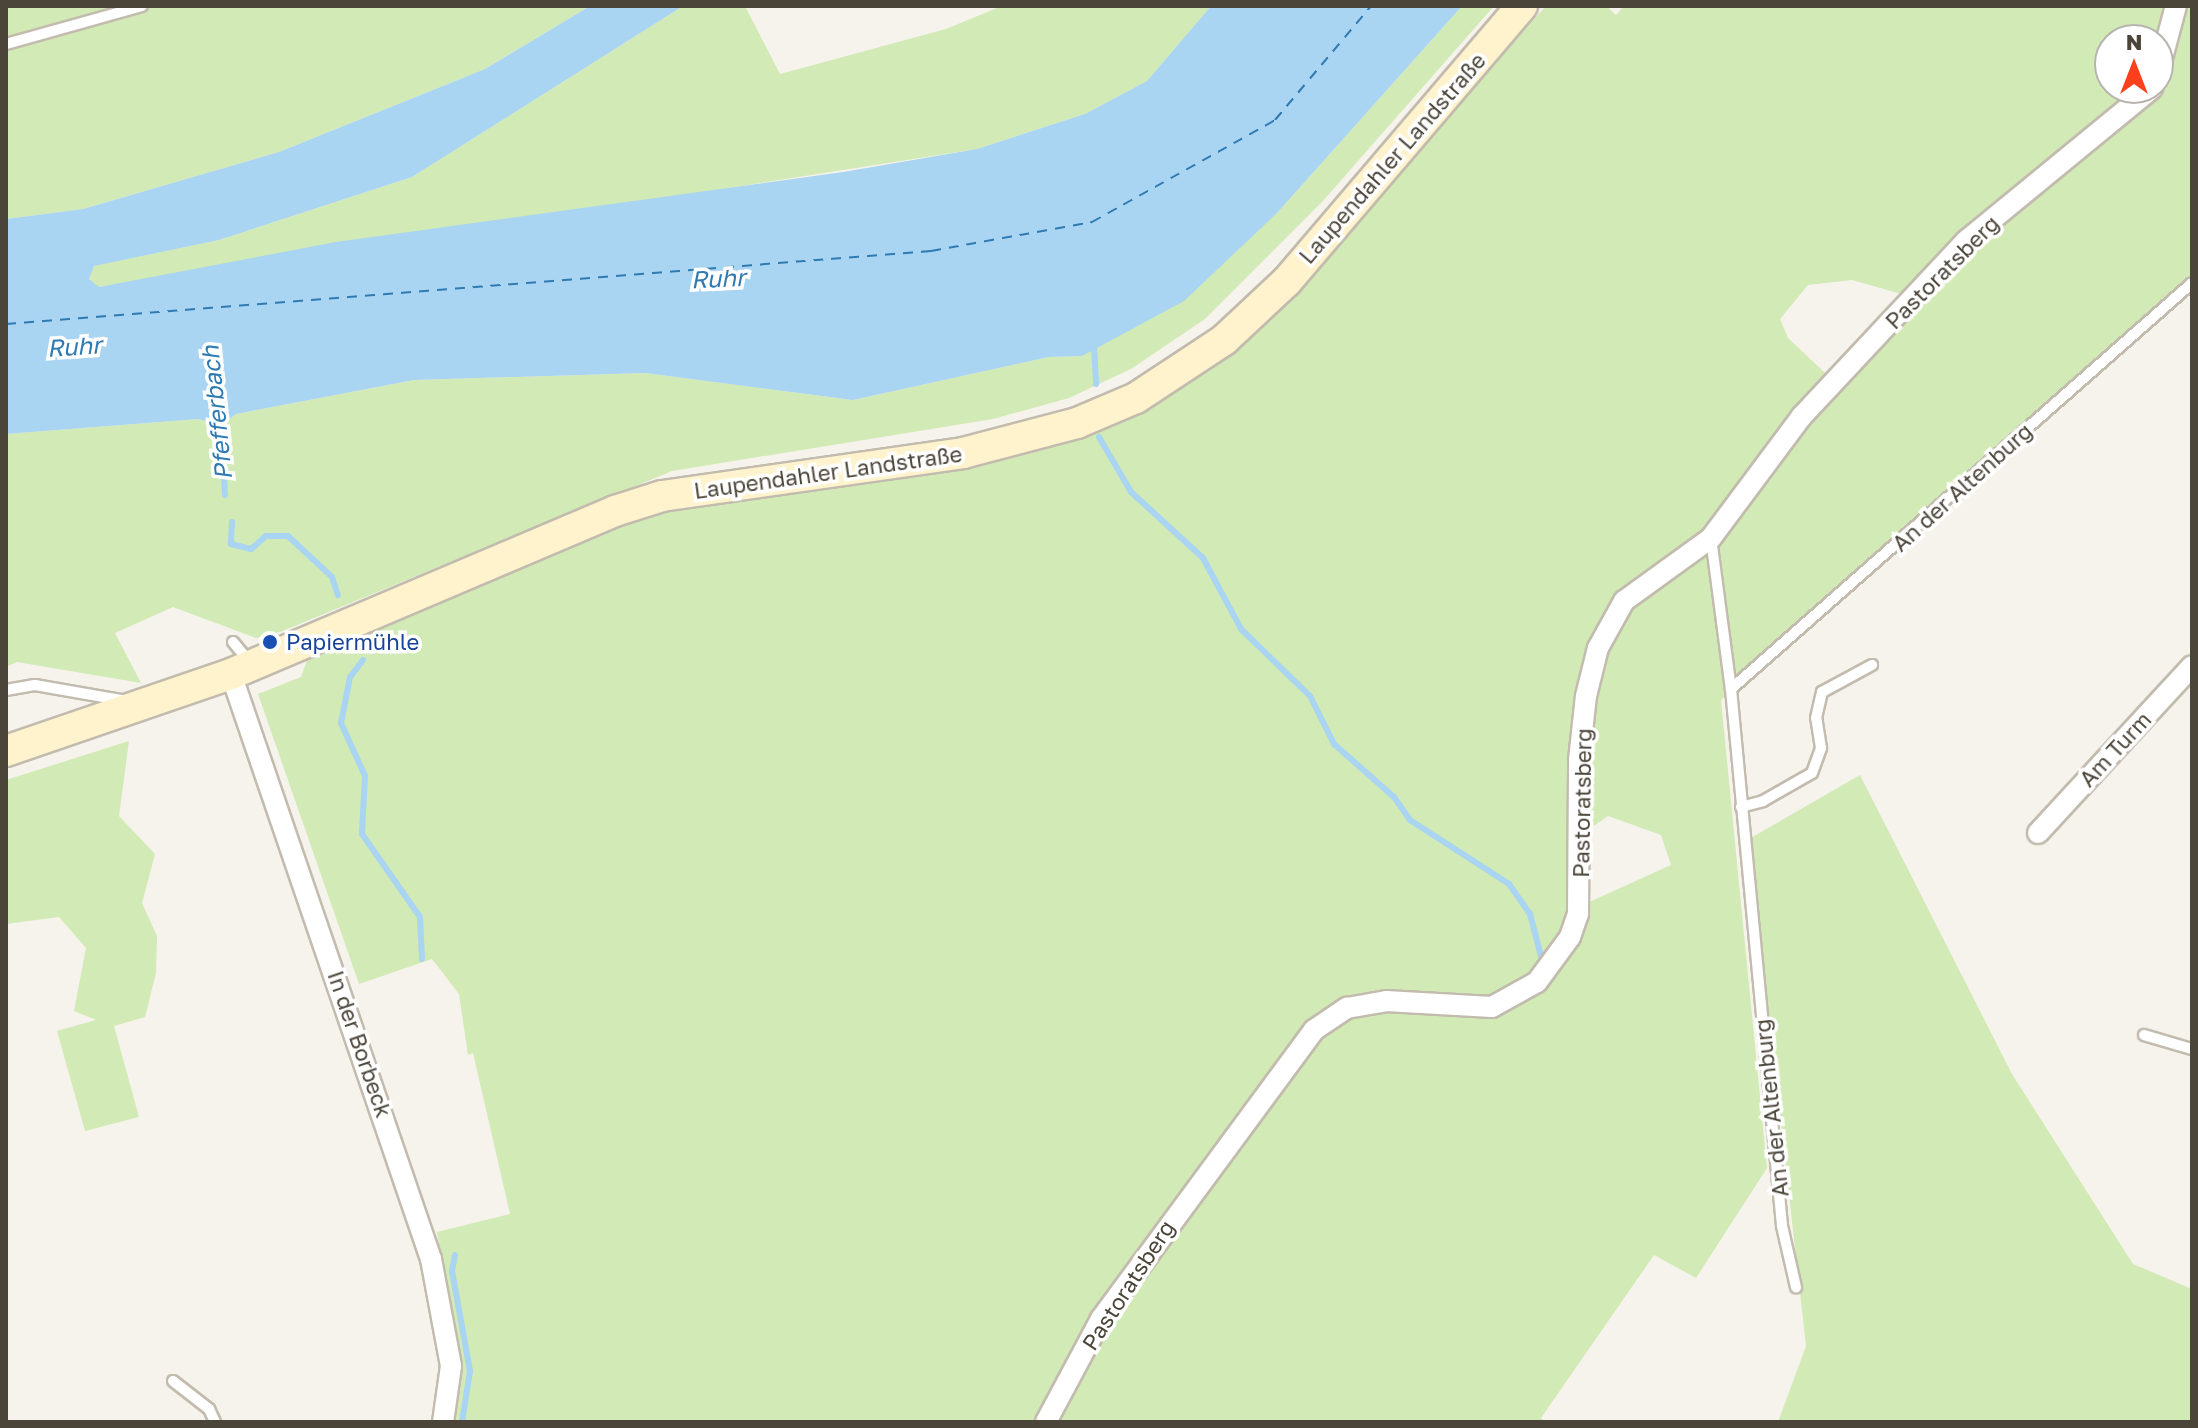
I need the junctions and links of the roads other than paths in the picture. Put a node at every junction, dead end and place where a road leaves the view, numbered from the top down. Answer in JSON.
{"nodes":[{"id":1,"x":142,"y":6,"type":"edge"},
{"id":2,"x":1522,"y":6,"type":"edge"},
{"id":3,"x":6,"y":44,"type":"edge"},
{"id":4,"x":2133,"y":104,"type":"edge"},
{"id":5,"x":2192,"y":283,"type":"edge"},
{"id":6,"x":1711,"y":538,"type":"junction"},
{"id":7,"x":233,"y":642,"type":"dead end"},
{"id":8,"x":1872,"y":665,"type":"dead end"},
{"id":9,"x":2192,"y":666,"type":"edge"},
{"id":10,"x":242,"y":670,"type":"junction"},
{"id":11,"x":1731,"y":689,"type":"junction"},
{"id":12,"x":6,"y":690,"type":"edge"},
{"id":13,"x":144,"y":704,"type":"junction"},
{"id":14,"x":15,"y":743,"type":"edge"},
{"id":15,"x":1741,"y":807,"type":"junction"},
{"id":16,"x":2038,"y":833,"type":"dead end"},
{"id":17,"x":2144,"y":1035,"type":"dead end"},
{"id":18,"x":2192,"y":1049,"type":"edge"},
{"id":19,"x":1796,"y":1287,"type":"dead end"},
{"id":20,"x":173,"y":1381,"type":"dead end"},
{"id":21,"x":215,"y":1422,"type":"edge"},
{"id":22,"x":443,"y":1422,"type":"edge"},
{"id":23,"x":1046,"y":1422,"type":"edge"}],
"edges":[{"from":1,"to":3,"type":"lane"},
{"from":2,"to":10,"type":"main road","name":"Laupendahler Landstraße"},
{"from":4,"to":6,"type":"street","name":"Pastoratsberg"},
{"from":5,"to":11,"type":"lane","name":"An der Altenburg"},
{"from":6,"to":11,"type":"lane","name":"An der Altenburg"},
{"from":6,"to":23,"type":"street","name":"Pastoratsberg"},
{"from":7,"to":10,"type":"lane"},
{"from":8,"to":15,"type":"lane"},
{"from":9,"to":16,"type":"street","name":"Am Turm"},
{"from":10,"to":13,"type":"main road","name":"Laupendahler Landstraße"},
{"from":10,"to":22,"type":"street","name":"In der Borbeck"},
{"from":11,"to":15,"type":"lane","name":"An der Altenburg"},
{"from":12,"to":13,"type":"lane"},
{"from":13,"to":14,"type":"main road","name":"Laupendahler Landstraße"},
{"from":15,"to":19,"type":"lane","name":"An der Altenburg"},
{"from":17,"to":18,"type":"lane"},
{"from":20,"to":21,"type":"lane"}]}
